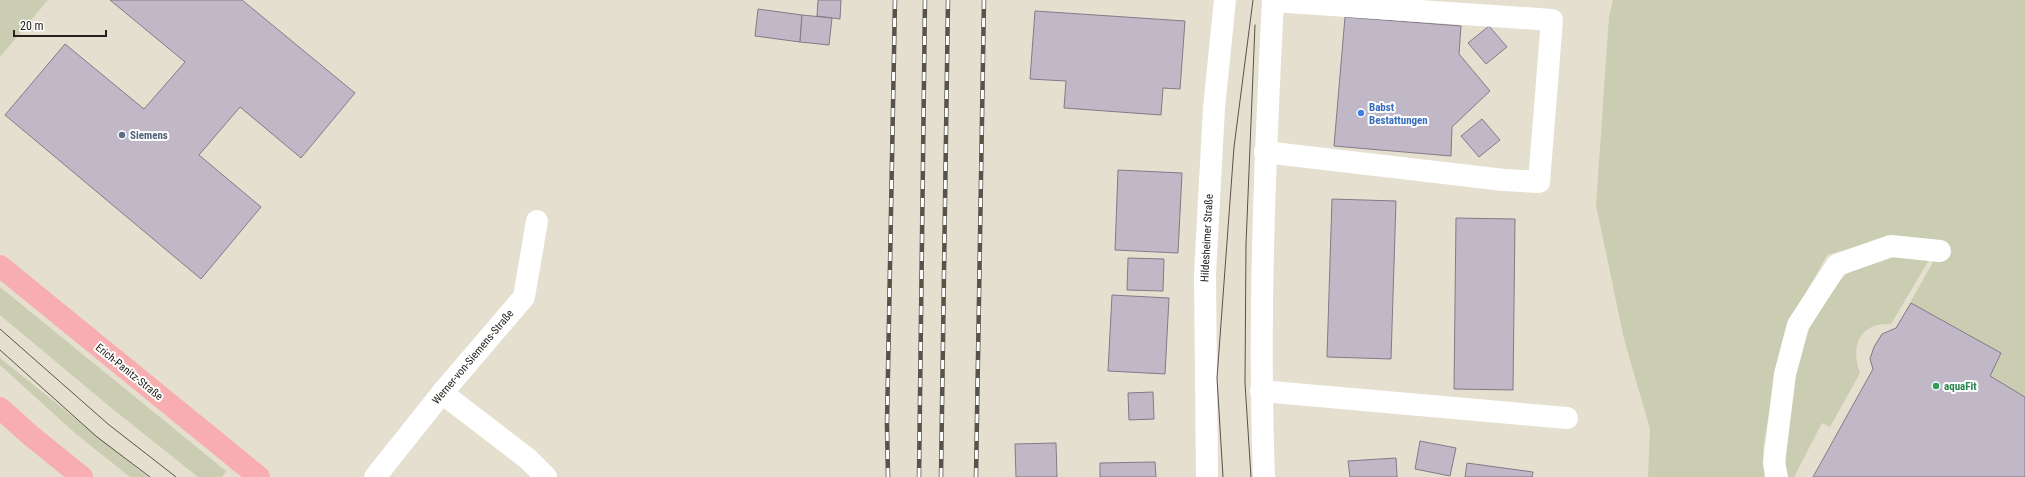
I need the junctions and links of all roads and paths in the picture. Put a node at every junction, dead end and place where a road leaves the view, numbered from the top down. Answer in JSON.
{"nodes":[{"id":1,"x":1225,"y":0,"type":"edge"},
{"id":2,"x":1273,"y":0,"type":"edge"},
{"id":3,"x":1265,"y":152,"type":"junction"},
{"id":4,"x":537,"y":221,"type":"dead end"},
{"id":5,"x":1940,"y":251,"type":"dead end"},
{"id":6,"x":0,"y":266,"type":"edge"},
{"id":7,"x":1260,"y":392,"type":"junction"},
{"id":8,"x":442,"y":393,"type":"junction"},
{"id":9,"x":0,"y":408,"type":"edge"},
{"id":10,"x":1567,"y":418,"type":"dead end"},
{"id":11,"x":82,"y":477,"type":"edge"},
{"id":12,"x":259,"y":477,"type":"edge"},
{"id":13,"x":375,"y":477,"type":"edge"},
{"id":14,"x":546,"y":477,"type":"edge"},
{"id":15,"x":1207,"y":477,"type":"edge"},
{"id":16,"x":1264,"y":477,"type":"edge"},
{"id":17,"x":1777,"y":477,"type":"edge"}],
"edges":[{"from":1,"to":15,"type":"street","name":"Hildesheimer Straße"},
{"from":2,"to":3,"type":"street"},
{"from":2,"to":3,"type":"street"},
{"from":3,"to":7,"type":"street"},
{"from":4,"to":8,"type":"street","name":"Werner-von-Siemens-Straße"},
{"from":5,"to":17,"type":"street"},
{"from":6,"to":12,"type":"main road","name":"Erich-Panitz-Straße"},
{"from":7,"to":10,"type":"street"},
{"from":7,"to":16,"type":"street"},
{"from":8,"to":13,"type":"street","name":"Werner-von-Siemens-Straße"},
{"from":8,"to":14,"type":"street"},
{"from":9,"to":11,"type":"main road"}]}
